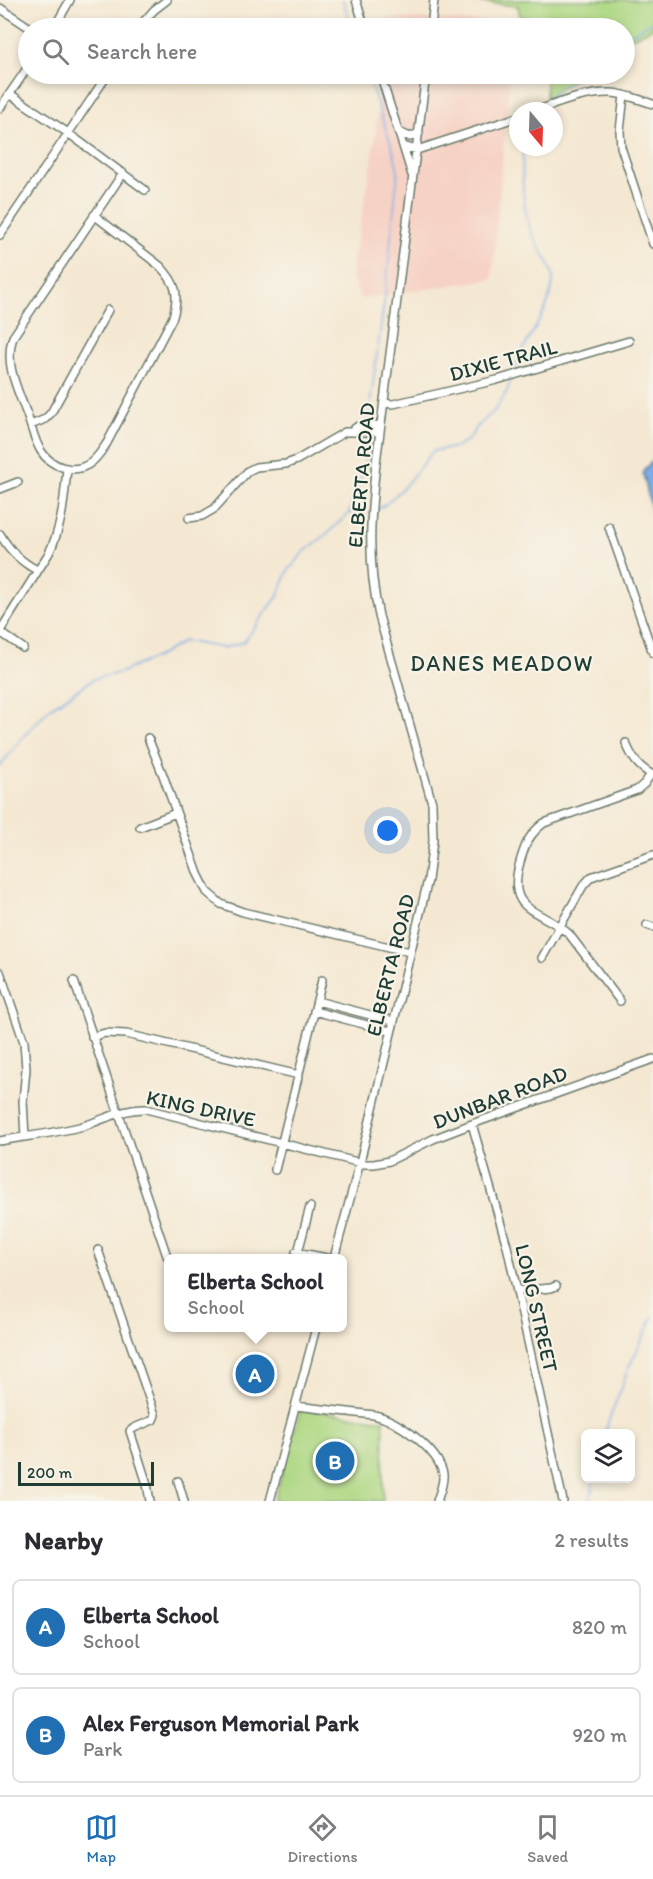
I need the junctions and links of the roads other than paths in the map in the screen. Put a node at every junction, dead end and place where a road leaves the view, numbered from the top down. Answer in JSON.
{"nodes":[{"id":1,"x":70,"y":0,"type":"edge"},
{"id":2,"x":167,"y":0,"type":"edge"},
{"id":3,"x":356,"y":0,"type":"edge"},
{"id":4,"x":434,"y":0,"type":"edge"},
{"id":5,"x":0,"y":8,"type":"edge"},
{"id":6,"x":60,"y":18,"type":"edge"},
{"id":7,"x":147,"y":18,"type":"edge"},
{"id":8,"x":362,"y":18,"type":"edge"},
{"id":9,"x":432,"y":18,"type":"edge"},
{"id":10,"x":18,"y":20,"type":"edge"},
{"id":11,"x":18,"y":82,"type":"edge"},
{"id":12,"x":101,"y":84,"type":"edge"},
{"id":13,"x":383,"y":84,"type":"edge"},
{"id":14,"x":425,"y":84,"type":"edge"},
{"id":15,"x":10,"y":94,"type":"junction"},
{"id":16,"x":624,"y":95,"type":"junction"},
{"id":17,"x":563,"y":102,"type":"edge"},
{"id":18,"x":653,"y":104,"type":"edge"},
{"id":19,"x":0,"y":108,"type":"edge"},
{"id":20,"x":509,"y":120,"type":"edge"},
{"id":21,"x":399,"y":132,"type":"junction"},
{"id":22,"x":68,"y":133,"type":"junction"},
{"id":23,"x":419,"y":133,"type":"junction"},
{"id":24,"x":403,"y":146,"type":"junction"},
{"id":25,"x":417,"y":150,"type":"junction"},
{"id":26,"x":123,"y":173,"type":"junction"},
{"id":27,"x":412,"y":176,"type":"junction"},
{"id":28,"x":146,"y":190,"type":"dead end"},
{"id":29,"x":94,"y":215,"type":"junction"},
{"id":30,"x":0,"y":235,"type":"edge"},
{"id":31,"x":653,"y":244,"type":"edge"},
{"id":32,"x":108,"y":310,"type":"dead end"},
{"id":33,"x":629,"y":341,"type":"dead end"},
{"id":34,"x":384,"y":404,"type":"junction"},
{"id":35,"x":31,"y":426,"type":"junction"},
{"id":36,"x":380,"y":428,"type":"junction"},
{"id":37,"x":67,"y":468,"type":"junction"},
{"id":38,"x":18,"y":482,"type":"dead end"},
{"id":39,"x":0,"y":489,"type":"edge"},
{"id":40,"x":189,"y":518,"type":"dead end"},
{"id":41,"x":609,"y":527,"type":"dead end"},
{"id":42,"x":0,"y":534,"type":"edge"},
{"id":43,"x":37,"y":570,"type":"junction"},
{"id":44,"x":0,"y":632,"type":"edge"},
{"id":45,"x":23,"y":648,"type":"dead end"},
{"id":46,"x":653,"y":654,"type":"edge"},
{"id":47,"x":148,"y":738,"type":"dead end"},
{"id":48,"x":626,"y":743,"type":"dead end"},
{"id":49,"x":652,"y":774,"type":"edge"},
{"id":50,"x":176,"y":813,"type":"junction"},
{"id":51,"x":140,"y":827,"type":"dead end"},
{"id":52,"x":653,"y":855,"type":"edge"},
{"id":53,"x":561,"y":927,"type":"junction"},
{"id":54,"x":411,"y":952,"type":"junction"},
{"id":55,"x":542,"y":958,"type":"dead end"},
{"id":56,"x":0,"y":972,"type":"edge"},
{"id":57,"x":322,"y":980,"type":"dead end"},
{"id":58,"x":74,"y":981,"type":"dead end"},
{"id":59,"x":317,"y":1001,"type":"junction"},
{"id":60,"x":620,"y":1001,"type":"dead end"},
{"id":61,"x":314,"y":1011,"type":"junction"},
{"id":62,"x":393,"y":1021,"type":"junction"},
{"id":63,"x":390,"y":1031,"type":"junction"},
{"id":64,"x":92,"y":1037,"type":"junction"},
{"id":65,"x":653,"y":1059,"type":"edge"},
{"id":66,"x":299,"y":1075,"type":"junction"},
{"id":67,"x":118,"y":1113,"type":"junction"},
{"id":68,"x":472,"y":1124,"type":"junction"},
{"id":69,"x":25,"y":1137,"type":"junction"},
{"id":70,"x":0,"y":1141,"type":"edge"},
{"id":71,"x":283,"y":1143,"type":"junction"},
{"id":72,"x":360,"y":1162,"type":"junction"},
{"id":73,"x":275,"y":1170,"type":"dead end"},
{"id":74,"x":310,"y":1207,"type":"dead end"},
{"id":75,"x":98,"y":1250,"type":"dead end"},
{"id":76,"x":169,"y":1254,"type":"edge"},
{"id":77,"x":296,"y":1254,"type":"edge"},
{"id":78,"x":335,"y":1254,"type":"edge"},
{"id":79,"x":556,"y":1287,"type":"dead end"},
{"id":80,"x":517,"y":1290,"type":"junction"},
{"id":81,"x":315,"y":1332,"type":"edge"},
{"id":82,"x":296,"y":1406,"type":"junction"},
{"id":83,"x":178,"y":1482,"type":"dead end"},
{"id":84,"x":150,"y":1501,"type":"edge"},
{"id":85,"x":184,"y":1501,"type":"edge"},
{"id":86,"x":270,"y":1501,"type":"edge"},
{"id":87,"x":437,"y":1501,"type":"edge"},
{"id":88,"x":563,"y":1501,"type":"edge"}],
"edges":[{"from":1,"to":6,"type":"street"},
{"from":2,"to":7,"type":"street"},
{"from":3,"to":8,"type":"street"},
{"from":4,"to":9,"type":"street"},
{"from":5,"to":10,"type":"street"},
{"from":11,"to":15,"type":"street"},
{"from":12,"to":22,"type":"street"},
{"from":13,"to":21,"type":"street"},
{"from":14,"to":23,"type":"street","name":"ELBERTA ROAD"},
{"from":15,"to":19,"type":"street"},
{"from":15,"to":22,"type":"street"},
{"from":16,"to":17,"type":"street"},
{"from":16,"to":18,"type":"street"},
{"from":16,"to":31,"type":"street"},
{"from":20,"to":25,"type":"street"},
{"from":21,"to":23,"type":"street"},
{"from":21,"to":24,"type":"street"},
{"from":22,"to":26,"type":"street"},
{"from":22,"to":30,"type":"street"},
{"from":23,"to":25,"type":"street","name":"ELBERTA ROAD"},
{"from":24,"to":25,"type":"street"},
{"from":24,"to":27,"type":"street"},
{"from":25,"to":27,"type":"street","name":"ELBERTA ROAD"},
{"from":26,"to":28,"type":"street"},
{"from":26,"to":29,"type":"street"},
{"from":27,"to":34,"type":"street","name":"ELBERTA ROAD"},
{"from":29,"to":35,"type":"street"},
{"from":29,"to":37,"type":"street"},
{"from":32,"to":35,"type":"street"},
{"from":33,"to":34,"type":"street","name":"DIXIE TRAIL"},
{"from":34,"to":36,"type":"street","name":"ELBERTA ROAD"},
{"from":35,"to":37,"type":"street"},
{"from":36,"to":40,"type":"street"},
{"from":36,"to":54,"type":"street","name":"ELBERTA ROAD"},
{"from":37,"to":43,"type":"street"},
{"from":38,"to":39,"type":"street"},
{"from":41,"to":46,"type":"street"},
{"from":42,"to":43,"type":"street"},
{"from":43,"to":44,"type":"street"},
{"from":44,"to":45,"type":"street"},
{"from":47,"to":50,"type":"street"},
{"from":48,"to":49,"type":"street"},
{"from":49,"to":53,"type":"street"},
{"from":50,"to":51,"type":"street"},
{"from":50,"to":54,"type":"street"},
{"from":52,"to":53,"type":"street"},
{"from":53,"to":55,"type":"street"},
{"from":53,"to":60,"type":"street"},
{"from":54,"to":62,"type":"street","name":"ELBERTA ROAD"},
{"from":56,"to":69,"type":"street"},
{"from":57,"to":59,"type":"street"},
{"from":58,"to":64,"type":"street"},
{"from":59,"to":61,"type":"street"},
{"from":59,"to":62,"type":"street"},
{"from":61,"to":63,"type":"street"},
{"from":61,"to":66,"type":"street"},
{"from":62,"to":63,"type":"street","name":"ELBERTA ROAD"},
{"from":63,"to":72,"type":"street","name":"ELBERTA ROAD"},
{"from":64,"to":66,"type":"street"},
{"from":64,"to":67,"type":"street"},
{"from":65,"to":68,"type":"street","name":"DUNBAR ROAD"},
{"from":66,"to":71,"type":"street"},
{"from":67,"to":69,"type":"street","name":"KING DRIVE"},
{"from":67,"to":71,"type":"street","name":"KING DRIVE"},
{"from":67,"to":76,"type":"street"},
{"from":68,"to":72,"type":"street","name":"DUNBAR ROAD"},
{"from":68,"to":80,"type":"street","name":"LONG STREET"},
{"from":69,"to":70,"type":"street","name":"KING DRIVE"},
{"from":71,"to":72,"type":"street","name":"KING DRIVE"},
{"from":71,"to":73,"type":"street"},
{"from":72,"to":78,"type":"street","name":"ELBERTA ROAD"},
{"from":74,"to":77,"type":"street"},
{"from":75,"to":84,"type":"street"},
{"from":79,"to":80,"type":"street"},
{"from":80,"to":88,"type":"street","name":"LONG STREET"},
{"from":81,"to":82,"type":"street"},
{"from":82,"to":86,"type":"street"},
{"from":82,"to":87,"type":"street"},
{"from":83,"to":85,"type":"street"}]}
